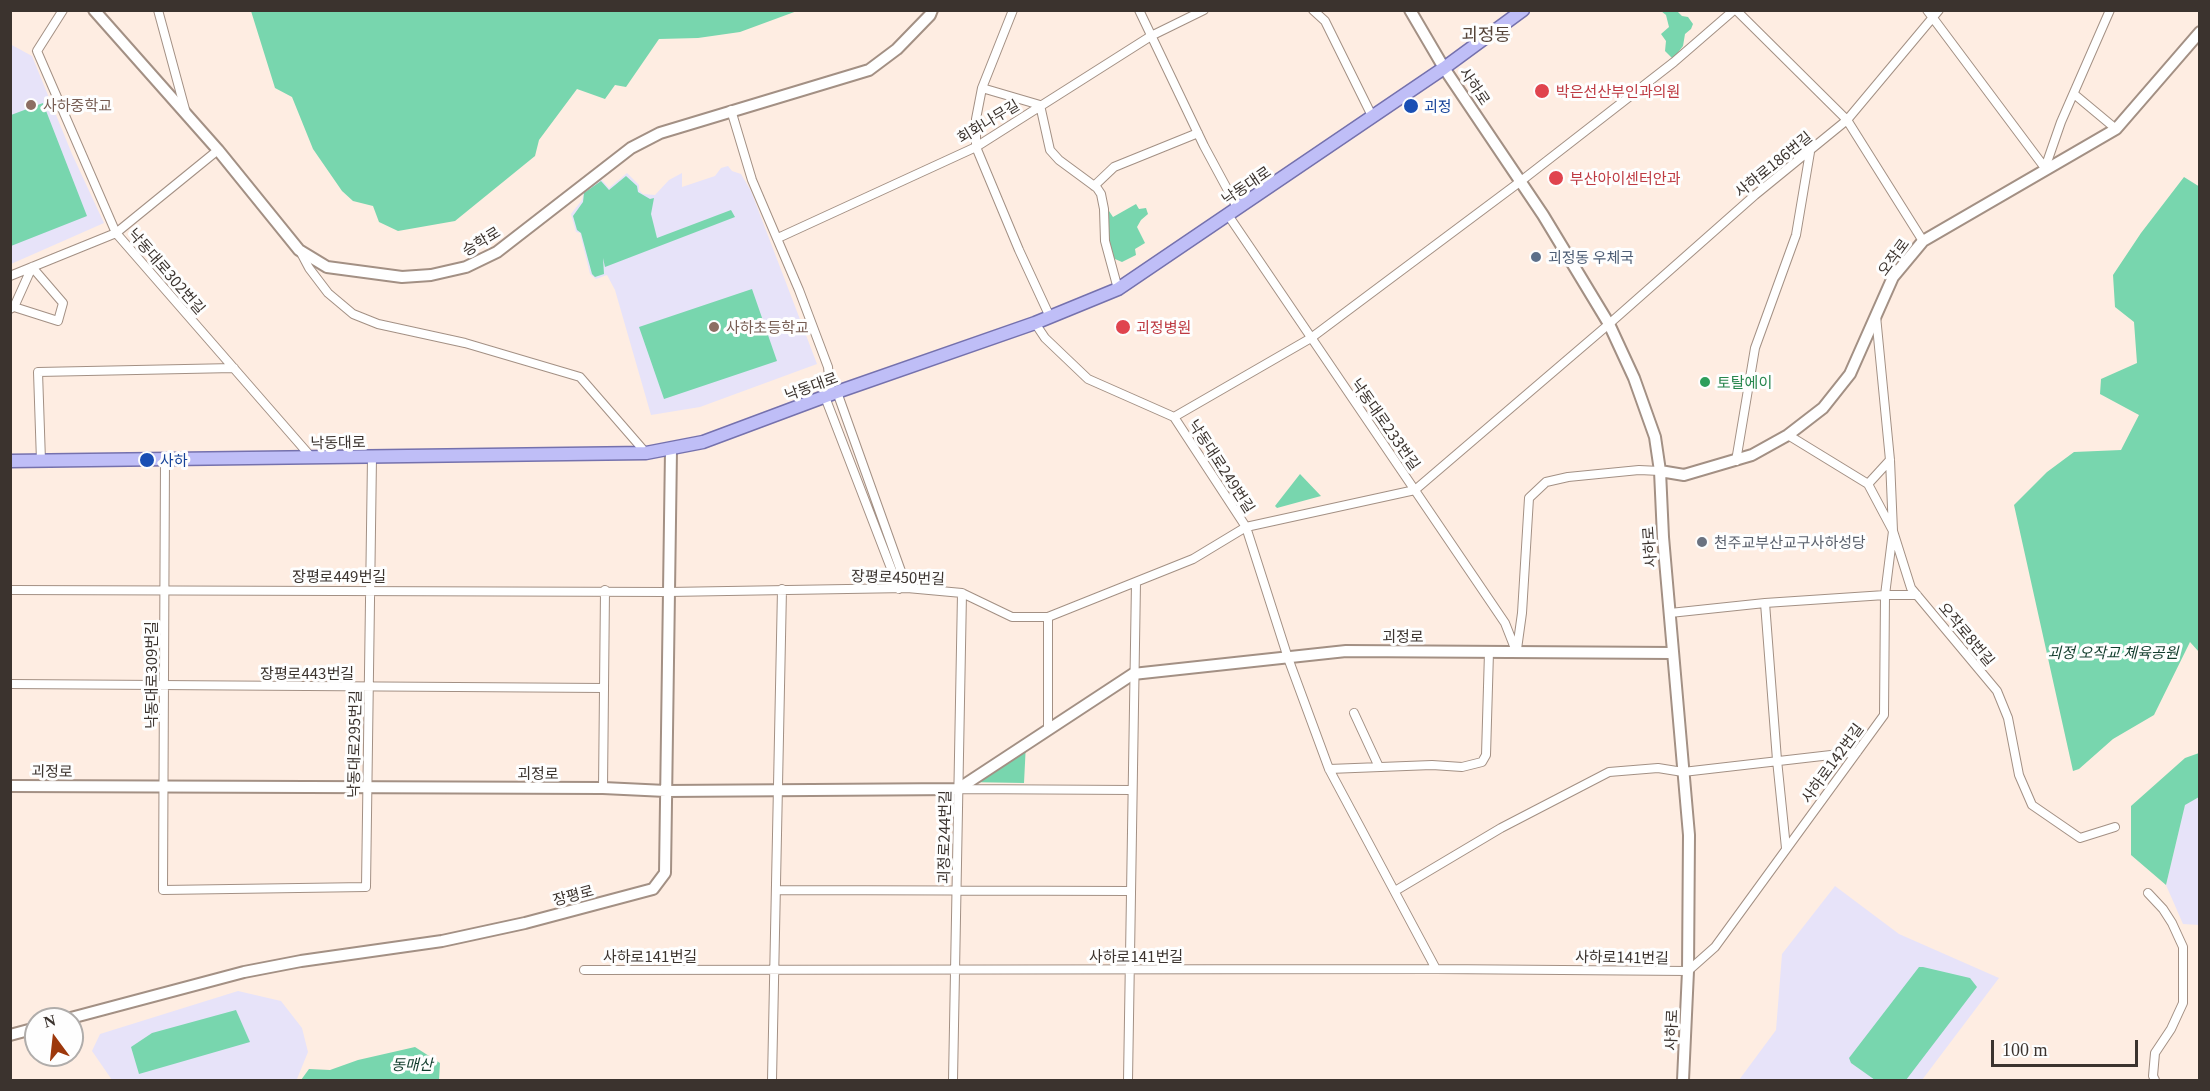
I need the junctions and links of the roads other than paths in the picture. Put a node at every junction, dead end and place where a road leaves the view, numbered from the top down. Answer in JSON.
{"nodes":[{"id":1,"x":63,"y":10,"type":"edge"},
{"id":2,"x":94,"y":10,"type":"edge"},
{"id":3,"x":158,"y":10,"type":"edge"},
{"id":4,"x":1013,"y":10,"type":"edge"},
{"id":5,"x":1139,"y":10,"type":"edge"},
{"id":6,"x":1204,"y":10,"type":"edge"},
{"id":7,"x":1313,"y":10,"type":"edge"},
{"id":8,"x":1410,"y":10,"type":"edge"},
{"id":9,"x":1523,"y":10,"type":"edge"},
{"id":10,"x":1735,"y":10,"type":"edge"},
{"id":11,"x":2110,"y":10,"type":"edge"},
{"id":12,"x":934,"y":12,"type":"edge"},
{"id":13,"x":1933,"y":13,"type":"edge"},
{"id":14,"x":2199,"y":32,"type":"edge"},
{"id":15,"x":1151,"y":36,"type":"junction"},
{"id":16,"x":1444,"y":68,"type":"junction"},
{"id":17,"x":982,"y":88,"type":"junction"},
{"id":18,"x":2074,"y":94,"type":"junction"},
{"id":19,"x":1040,"y":105,"type":"junction"},
{"id":20,"x":731,"y":110,"type":"junction"},
{"id":21,"x":187,"y":116,"type":"junction"},
{"id":22,"x":1372,"y":117,"type":"junction"},
{"id":23,"x":1847,"y":120,"type":"junction"},
{"id":24,"x":2116,"y":129,"type":"junction"},
{"id":25,"x":1198,"y":133,"type":"junction"},
{"id":26,"x":976,"y":147,"type":"junction"},
{"id":27,"x":218,"y":150,"type":"junction"},
{"id":28,"x":1810,"y":152,"type":"junction"},
{"id":29,"x":2045,"y":168,"type":"junction"},
{"id":30,"x":1521,"y":181,"type":"junction"},
{"id":31,"x":1094,"y":186,"type":"junction"},
{"id":32,"x":1233,"y":212,"type":"junction"},
{"id":33,"x":116,"y":233,"type":"junction"},
{"id":34,"x":778,"y":238,"type":"junction"},
{"id":35,"x":1923,"y":241,"type":"junction"},
{"id":36,"x":299,"y":250,"type":"junction"},
{"id":37,"x":32,"y":267,"type":"junction"},
{"id":38,"x":10,"y":276,"type":"edge"},
{"id":39,"x":1118,"y":289,"type":"junction"},
{"id":40,"x":12,"y":308,"type":"edge"},
{"id":41,"x":1876,"y":315,"type":"junction"},
{"id":42,"x":1050,"y":317,"type":"junction"},
{"id":43,"x":1035,"y":323,"type":"junction"},
{"id":44,"x":1609,"y":324,"type":"junction"},
{"id":45,"x":1311,"y":338,"type":"junction"},
{"id":46,"x":234,"y":368,"type":"junction"},
{"id":47,"x":831,"y":394,"type":"junction"},
{"id":48,"x":1174,"y":417,"type":"junction"},
{"id":49,"x":1788,"y":435,"type":"junction"},
{"id":50,"x":671,"y":450,"type":"junction"},
{"id":51,"x":646,"y":453,"type":"junction"},
{"id":52,"x":372,"y":457,"type":"junction"},
{"id":53,"x":312,"y":458,"type":"junction"},
{"id":54,"x":165,"y":459,"type":"junction"},
{"id":55,"x":1890,"y":460,"type":"junction"},
{"id":56,"x":10,"y":461,"type":"edge"},
{"id":57,"x":41,"y":461,"type":"junction"},
{"id":58,"x":1736,"y":461,"type":"junction"},
{"id":59,"x":1660,"y":471,"type":"junction"},
{"id":60,"x":1868,"y":484,"type":"junction"},
{"id":61,"x":1415,"y":490,"type":"junction"},
{"id":62,"x":1246,"y":527,"type":"junction"},
{"id":63,"x":1893,"y":531,"type":"junction"},
{"id":64,"x":1136,"y":582,"type":"junction"},
{"id":65,"x":782,"y":589,"type":"junction"},
{"id":66,"x":903,"y":589,"type":"junction"},
{"id":67,"x":10,"y":590,"type":"edge"},
{"id":68,"x":370,"y":590,"type":"junction"},
{"id":69,"x":605,"y":590,"type":"junction"},
{"id":70,"x":165,"y":591,"type":"junction"},
{"id":71,"x":668,"y":592,"type":"junction"},
{"id":72,"x":962,"y":593,"type":"junction"},
{"id":73,"x":1885,"y":595,"type":"junction"},
{"id":74,"x":1917,"y":596,"type":"junction"},
{"id":75,"x":1765,"y":603,"type":"junction"},
{"id":76,"x":1670,"y":613,"type":"junction"},
{"id":77,"x":1048,"y":617,"type":"junction"},
{"id":78,"x":1516,"y":651,"type":"junction"},
{"id":79,"x":1489,"y":652,"type":"junction"},
{"id":80,"x":1673,"y":653,"type":"junction"},
{"id":81,"x":1288,"y":658,"type":"junction"},
{"id":82,"x":1133,"y":674,"type":"junction"},
{"id":83,"x":10,"y":684,"type":"edge"},
{"id":84,"x":164,"y":685,"type":"junction"},
{"id":85,"x":368,"y":687,"type":"junction"},
{"id":86,"x":604,"y":688,"type":"junction"},
{"id":87,"x":1354,"y":713,"type":"dead end"},
{"id":88,"x":1048,"y":730,"type":"junction"},
{"id":89,"x":1857,"y":752,"type":"junction"},
{"id":90,"x":1777,"y":760,"type":"junction"},
{"id":91,"x":1379,"y":767,"type":"junction"},
{"id":92,"x":1329,"y":769,"type":"junction"},
{"id":93,"x":1683,"y":772,"type":"junction"},
{"id":94,"x":10,"y":786,"type":"edge"},
{"id":95,"x":164,"y":787,"type":"junction"},
{"id":96,"x":603,"y":788,"type":"junction"},
{"id":97,"x":367,"y":789,"type":"junction"},
{"id":98,"x":778,"y":789,"type":"junction"},
{"id":99,"x":958,"y":789,"type":"junction"},
{"id":100,"x":1132,"y":790,"type":"junction"},
{"id":101,"x":666,"y":791,"type":"junction"},
{"id":102,"x":2115,"y":827,"type":"dead end"},
{"id":103,"x":1786,"y":848,"type":"junction"},
{"id":104,"x":366,"y":887,"type":"joint"},
{"id":105,"x":776,"y":890,"type":"junction"},
{"id":106,"x":956,"y":891,"type":"junction"},
{"id":107,"x":1131,"y":891,"type":"junction"},
{"id":108,"x":1395,"y":891,"type":"junction"},
{"id":109,"x":2148,"y":893,"type":"dead end"},
{"id":110,"x":774,"y":969,"type":"junction"},
{"id":111,"x":1436,"y":969,"type":"junction"},
{"id":112,"x":584,"y":970,"type":"dead end"},
{"id":113,"x":955,"y":970,"type":"junction"},
{"id":114,"x":1130,"y":970,"type":"junction"},
{"id":115,"x":1688,"y":972,"type":"junction"},
{"id":116,"x":84,"y":1014,"type":"edge"},
{"id":117,"x":772,"y":1080,"type":"edge"},
{"id":118,"x":952,"y":1080,"type":"edge"},
{"id":119,"x":1128,"y":1080,"type":"edge"},
{"id":120,"x":1683,"y":1080,"type":"edge"},
{"id":121,"x":2155,"y":1080,"type":"edge"}],
"edges":[{"from":1,"to":33,"type":"street","name":"낙동대로302번길"},
{"from":2,"to":21,"type":"street","name":"승학로"},
{"from":3,"to":21,"type":"street"},
{"from":4,"to":17,"type":"street"},
{"from":5,"to":15,"type":"street","name":"낙동대로233번길"},
{"from":6,"to":15,"type":"street","name":"회화나무길"},
{"from":7,"to":22,"type":"street"},
{"from":8,"to":16,"type":"street","name":"사하로"},
{"from":9,"to":16,"type":"main road","name":"낙동대로"},
{"from":10,"to":23,"type":"street"},
{"from":10,"to":30,"type":"street"},
{"from":11,"to":18,"type":"street"},
{"from":12,"to":20,"type":"street","name":"승학로"},
{"from":13,"to":23,"type":"street","name":"사하로186번길"},
{"from":13,"to":29,"type":"street"},
{"from":14,"to":24,"type":"street","name":"오작로"},
{"from":15,"to":19,"type":"street","name":"회화나무길"},
{"from":15,"to":25,"type":"street","name":"낙동대로233번길"},
{"from":16,"to":22,"type":"main road","name":"낙동대로"},
{"from":16,"to":30,"type":"street","name":"사하로"},
{"from":17,"to":19,"type":"street"},
{"from":17,"to":26,"type":"street"},
{"from":18,"to":24,"type":"street"},
{"from":18,"to":29,"type":"street"},
{"from":19,"to":26,"type":"street","name":"회화나무길"},
{"from":19,"to":31,"type":"street"},
{"from":20,"to":34,"type":"street"},
{"from":20,"to":36,"type":"street","name":"승학로"},
{"from":21,"to":27,"type":"street","name":"승학로"},
{"from":22,"to":32,"type":"main road","name":"낙동대로"},
{"from":23,"to":28,"type":"street","name":"사하로186번길"},
{"from":23,"to":35,"type":"street"},
{"from":24,"to":29,"type":"street","name":"오작로"},
{"from":25,"to":31,"type":"street"},
{"from":25,"to":32,"type":"street","name":"낙동대로233번길"},
{"from":26,"to":34,"type":"street","name":"회화나무길"},
{"from":26,"to":42,"type":"street"},
{"from":27,"to":33,"type":"street"},
{"from":27,"to":36,"type":"street","name":"승학로"},
{"from":28,"to":44,"type":"street","name":"사하로186번길"},
{"from":28,"to":58,"type":"street"},
{"from":29,"to":35,"type":"street","name":"오작로"},
{"from":30,"to":44,"type":"street","name":"사하로"},
{"from":30,"to":45,"type":"street"},
{"from":31,"to":39,"type":"street"},
{"from":32,"to":39,"type":"main road","name":"낙동대로"},
{"from":32,"to":45,"type":"street","name":"낙동대로233번길"},
{"from":33,"to":37,"type":"street"},
{"from":33,"to":46,"type":"street","name":"낙동대로302번길"},
{"from":34,"to":47,"type":"street"},
{"from":35,"to":41,"type":"street","name":"오작로"},
{"from":36,"to":51,"type":"street"},
{"from":37,"to":38,"type":"street"},
{"from":37,"to":40,"type":"street"},
{"from":37,"to":40,"type":"street"},
{"from":39,"to":42,"type":"main road","name":"낙동대로"},
{"from":41,"to":49,"type":"street","name":"오작로"},
{"from":41,"to":55,"type":"street"},
{"from":42,"to":43,"type":"main road","name":"낙동대로"},
{"from":43,"to":47,"type":"main road","name":"낙동대로"},
{"from":43,"to":48,"type":"street","name":"낙동대로249번길"},
{"from":44,"to":59,"type":"street","name":"사하로"},
{"from":44,"to":61,"type":"street","name":"사하로186번길"},
{"from":45,"to":48,"type":"street"},
{"from":45,"to":61,"type":"street","name":"낙동대로233번길"},
{"from":46,"to":53,"type":"street","name":"낙동대로302번길"},
{"from":46,"to":57,"type":"street"},
{"from":47,"to":50,"type":"main road","name":"낙동대로"},
{"from":47,"to":66,"type":"street"},
{"from":47,"to":66,"type":"street"},
{"from":48,"to":62,"type":"street","name":"낙동대로249번길"},
{"from":49,"to":58,"type":"street","name":"오작로"},
{"from":49,"to":60,"type":"street"},
{"from":50,"to":51,"type":"main road","name":"낙동대로"},
{"from":50,"to":71,"type":"street","name":"장평로"},
{"from":51,"to":52,"type":"main road","name":"낙동대로"},
{"from":52,"to":53,"type":"main road","name":"낙동대로"},
{"from":52,"to":68,"type":"street","name":"낙동대로295번길"},
{"from":53,"to":54,"type":"main road","name":"낙동대로"},
{"from":54,"to":57,"type":"main road","name":"낙동대로"},
{"from":54,"to":70,"type":"street","name":"낙동대로309번길"},
{"from":55,"to":60,"type":"street"},
{"from":55,"to":63,"type":"street"},
{"from":56,"to":57,"type":"main road","name":"낙동대로"},
{"from":58,"to":59,"type":"street","name":"오작로"},
{"from":59,"to":76,"type":"street","name":"사하로"},
{"from":59,"to":78,"type":"street"},
{"from":60,"to":63,"type":"street","name":"오작로8번길"},
{"from":61,"to":62,"type":"street","name":"장평로450번길"},
{"from":61,"to":78,"type":"street","name":"낙동대로233번길"},
{"from":62,"to":64,"type":"street","name":"장평로450번길"},
{"from":62,"to":81,"type":"street","name":"낙동대로249번길"},
{"from":63,"to":73,"type":"street","name":"사하로142번길"},
{"from":63,"to":74,"type":"street","name":"오작로8번길"},
{"from":64,"to":77,"type":"street","name":"장평로450번길"},
{"from":64,"to":82,"type":"street"},
{"from":65,"to":66,"type":"street","name":"장평로450번길"},
{"from":65,"to":71,"type":"street","name":"장평로450번길"},
{"from":65,"to":98,"type":"street"},
{"from":66,"to":72,"type":"street","name":"장평로450번길"},
{"from":67,"to":70,"type":"street","name":"장평로449번길"},
{"from":68,"to":69,"type":"street","name":"장평로449번길"},
{"from":68,"to":70,"type":"street","name":"장평로449번길"},
{"from":68,"to":85,"type":"street","name":"낙동대로295번길"},
{"from":69,"to":71,"type":"street","name":"장평로449번길"},
{"from":69,"to":86,"type":"street"},
{"from":70,"to":84,"type":"street","name":"낙동대로309번길"},
{"from":71,"to":101,"type":"street","name":"장평로"},
{"from":72,"to":77,"type":"street","name":"장평로450번길"},
{"from":72,"to":99,"type":"street","name":"괴정로244번길"},
{"from":73,"to":74,"type":"street"},
{"from":73,"to":75,"type":"street"},
{"from":73,"to":89,"type":"street","name":"사하로142번길"},
{"from":74,"to":102,"type":"street","name":"오작로8번길"},
{"from":75,"to":76,"type":"street"},
{"from":75,"to":90,"type":"street"},
{"from":76,"to":80,"type":"street","name":"사하로"},
{"from":77,"to":88,"type":"street"},
{"from":78,"to":79,"type":"street","name":"괴정로"},
{"from":78,"to":80,"type":"street","name":"괴정로"},
{"from":79,"to":81,"type":"street","name":"괴정로"},
{"from":79,"to":91,"type":"street"},
{"from":80,"to":93,"type":"street","name":"사하로"},
{"from":81,"to":82,"type":"street","name":"괴정로"},
{"from":81,"to":92,"type":"street","name":"낙동대로249번길"},
{"from":82,"to":88,"type":"street","name":"괴정로"},
{"from":82,"to":100,"type":"street"},
{"from":83,"to":84,"type":"street","name":"장평로443번길"},
{"from":84,"to":85,"type":"street","name":"장평로443번길"},
{"from":84,"to":95,"type":"street","name":"낙동대로309번길"},
{"from":85,"to":86,"type":"street","name":"장평로443번길"},
{"from":85,"to":97,"type":"street","name":"낙동대로295번길"},
{"from":86,"to":96,"type":"street"},
{"from":87,"to":91,"type":"street"},
{"from":88,"to":99,"type":"street","name":"괴정로"},
{"from":89,"to":90,"type":"street"},
{"from":89,"to":103,"type":"street","name":"사하로142번길"},
{"from":90,"to":93,"type":"street"},
{"from":90,"to":103,"type":"street"},
{"from":91,"to":92,"type":"street"},
{"from":92,"to":108,"type":"street","name":"낙동대로249번길"},
{"from":93,"to":108,"type":"street"},
{"from":93,"to":115,"type":"street","name":"사하로"},
{"from":94,"to":95,"type":"street","name":"괴정로"},
{"from":95,"to":97,"type":"street","name":"괴정로"},
{"from":95,"to":104,"type":"street","name":"낙동대로309번길"},
{"from":96,"to":97,"type":"street","name":"괴정로"},
{"from":96,"to":101,"type":"street","name":"괴정로"},
{"from":97,"to":104,"type":"street","name":"낙동대로295번길"},
{"from":98,"to":99,"type":"street","name":"괴정로"},
{"from":98,"to":101,"type":"street","name":"괴정로"},
{"from":98,"to":105,"type":"street"},
{"from":99,"to":100,"type":"street"},
{"from":99,"to":106,"type":"street","name":"괴정로244번길"},
{"from":100,"to":107,"type":"street"},
{"from":101,"to":116,"type":"street","name":"장평로"},
{"from":103,"to":115,"type":"street","name":"사하로142번길"},
{"from":105,"to":106,"type":"street"},
{"from":105,"to":110,"type":"street"},
{"from":106,"to":107,"type":"street"},
{"from":106,"to":113,"type":"street","name":"괴정로244번길"},
{"from":107,"to":114,"type":"street"},
{"from":108,"to":111,"type":"street","name":"낙동대로249번길"},
{"from":109,"to":121,"type":"street"},
{"from":110,"to":112,"type":"street","name":"사하로141번길"},
{"from":110,"to":113,"type":"street","name":"사하로141번길"},
{"from":110,"to":117,"type":"street"},
{"from":111,"to":114,"type":"street","name":"사하로141번길"},
{"from":111,"to":115,"type":"street","name":"사하로141번길"},
{"from":113,"to":114,"type":"street","name":"사하로141번길"},
{"from":113,"to":118,"type":"street","name":"괴정로244번길"},
{"from":114,"to":119,"type":"street"},
{"from":115,"to":120,"type":"street","name":"사하로"}]}
